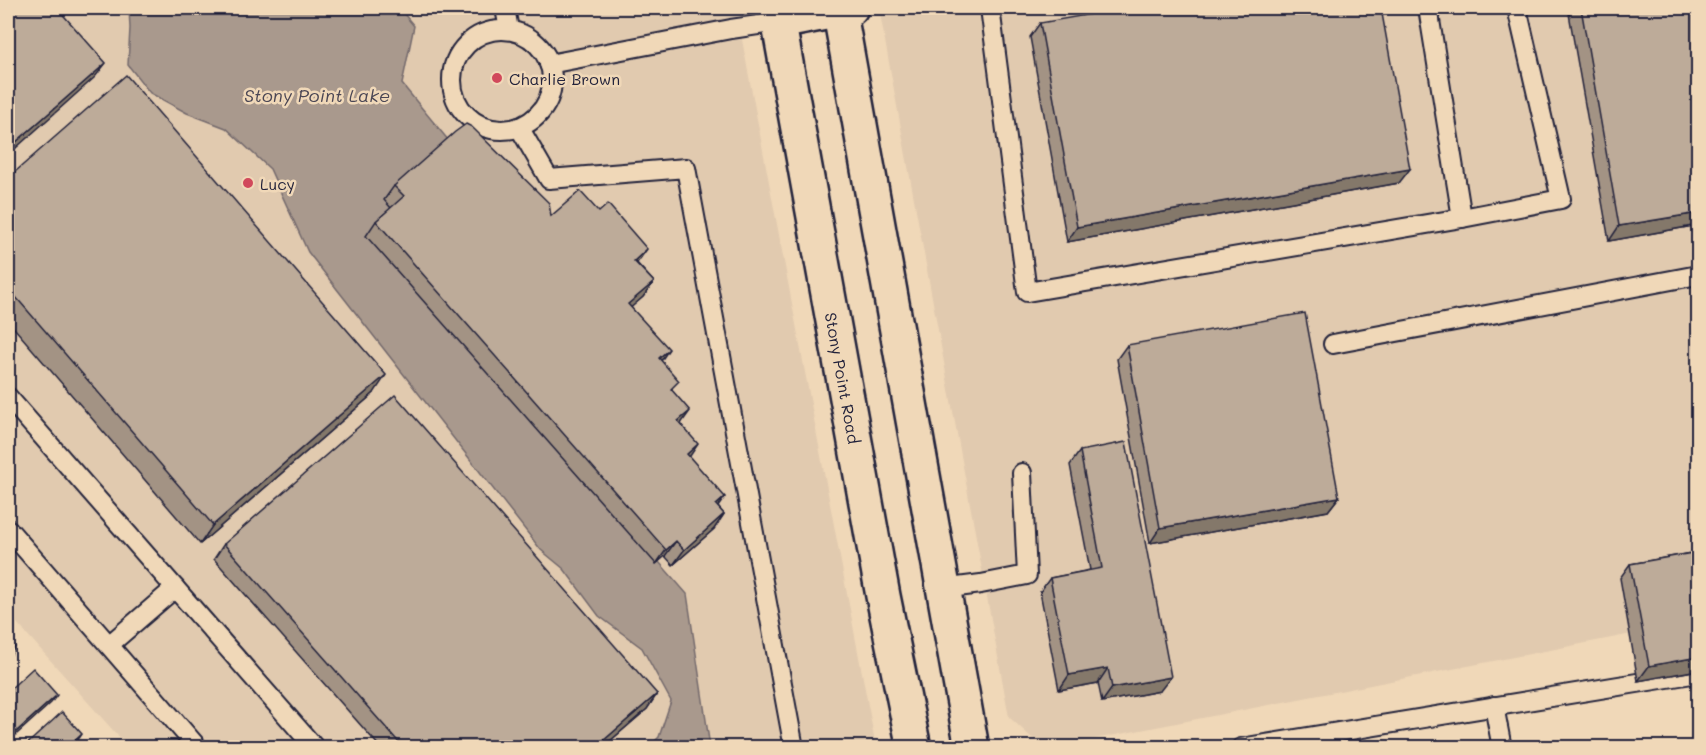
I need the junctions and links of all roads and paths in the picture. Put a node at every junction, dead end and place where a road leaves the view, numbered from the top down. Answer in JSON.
{"nodes":[{"id":1,"x":505,"y":8,"type":"edge"},
{"id":2,"x":843,"y":8,"type":"edge"},
{"id":3,"x":990,"y":8,"type":"edge"},
{"id":4,"x":1428,"y":8,"type":"edge"},
{"id":5,"x":1517,"y":8,"type":"edge"},
{"id":6,"x":778,"y":15,"type":"edge"},
{"id":7,"x":509,"y":30,"type":"junction"},
{"id":8,"x":549,"y":64,"type":"junction"},
{"id":9,"x":519,"y":127,"type":"junction"},
{"id":10,"x":1462,"y":218,"type":"junction"},
{"id":11,"x":1698,"y":275,"type":"edge"},
{"id":12,"x":1333,"y":345,"type":"dead end"},
{"id":13,"x":8,"y":397,"type":"edge"},
{"id":14,"x":1022,"y":473,"type":"dead end"},
{"id":15,"x":8,"y":529,"type":"edge"},
{"id":16,"x":175,"y":588,"type":"junction"},
{"id":17,"x":942,"y":589,"type":"junction"},
{"id":18,"x":109,"y":645,"type":"junction"},
{"id":19,"x":1698,"y":673,"type":"edge"},
{"id":20,"x":1494,"y":706,"type":"junction"},
{"id":21,"x":198,"y":747,"type":"edge"},
{"id":22,"x":315,"y":747,"type":"edge"},
{"id":23,"x":794,"y":747,"type":"edge"},
{"id":24,"x":914,"y":747,"type":"edge"},
{"id":25,"x":972,"y":747,"type":"edge"},
{"id":26,"x":1241,"y":747,"type":"edge"},
{"id":27,"x":1502,"y":747,"type":"edge"}],
"edges":[{"from":1,"to":7,"type":"lane"},
{"from":2,"to":6,"type":"main road"},
{"from":2,"to":17,"type":"main road"},
{"from":3,"to":10,"type":"lane"},
{"from":4,"to":10,"type":"lane"},
{"from":5,"to":10,"type":"lane"},
{"from":6,"to":8,"type":"lane"},
{"from":6,"to":24,"type":"main road","name":"Stony Point Road"},
{"from":7,"to":8,"type":"lane"},
{"from":7,"to":9,"type":"lane"},
{"from":8,"to":9,"type":"lane"},
{"from":9,"to":23,"type":"lane"},
{"from":11,"to":12,"type":"lane"},
{"from":13,"to":16,"type":"lane"},
{"from":14,"to":17,"type":"lane"},
{"from":15,"to":18,"type":"lane"},
{"from":16,"to":18,"type":"lane"},
{"from":16,"to":22,"type":"lane"},
{"from":17,"to":25,"type":"main road"},
{"from":18,"to":21,"type":"lane"},
{"from":19,"to":20,"type":"lane"},
{"from":20,"to":26,"type":"lane"},
{"from":20,"to":27,"type":"lane"}]}
